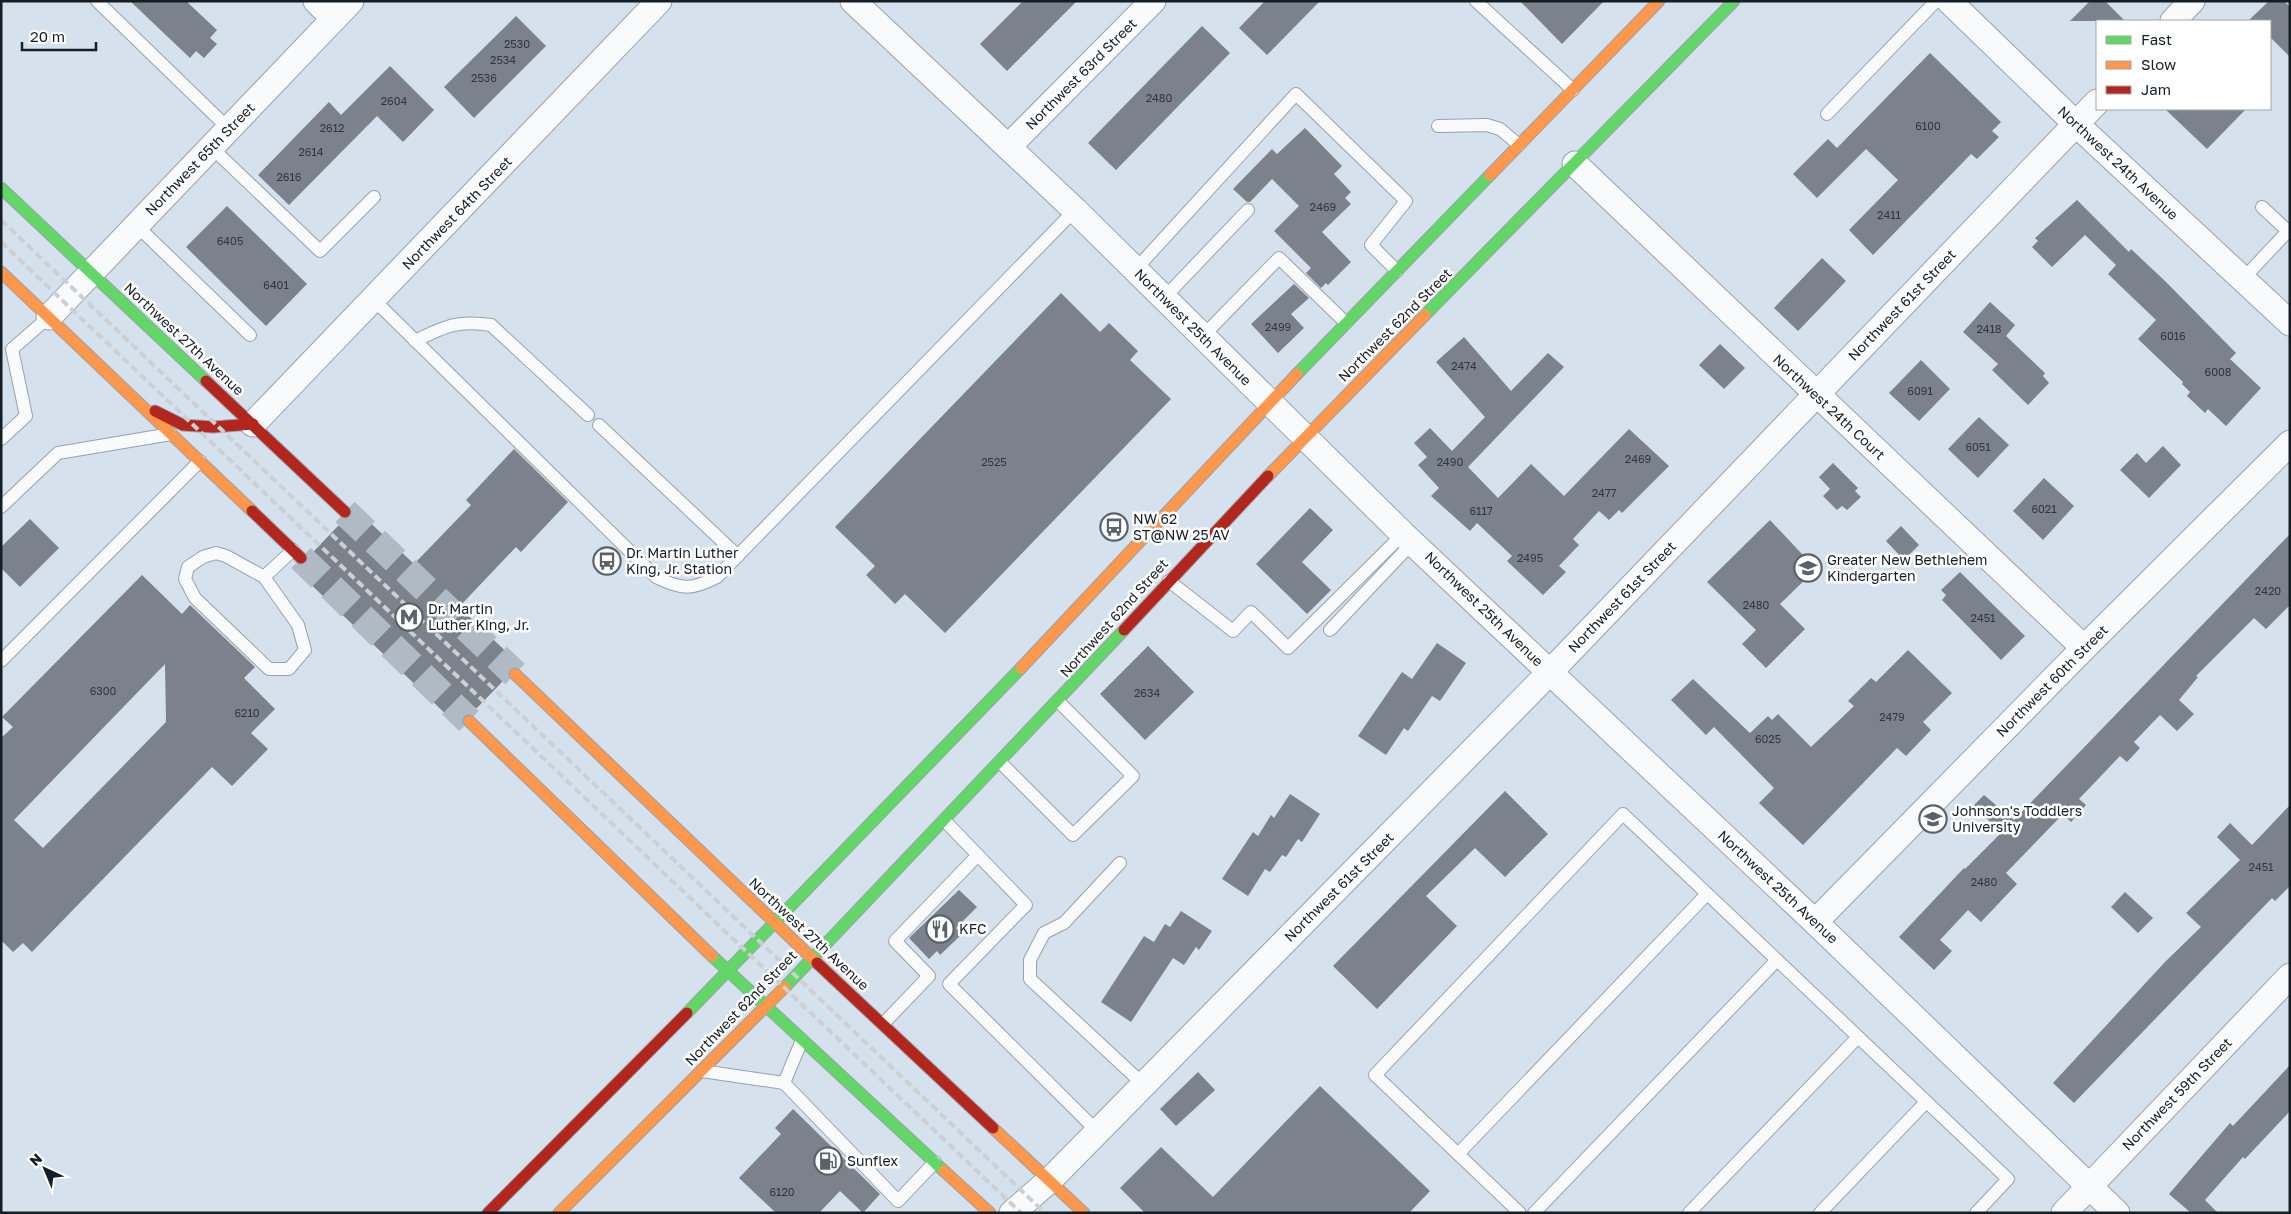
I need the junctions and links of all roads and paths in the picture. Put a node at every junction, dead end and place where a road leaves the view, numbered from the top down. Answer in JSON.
{"nodes":[{"id":1,"x":97,"y":1,"type":"edge"},
{"id":2,"x":316,"y":1,"type":"edge"},
{"id":3,"x":351,"y":1,"type":"edge"},
{"id":4,"x":660,"y":1,"type":"edge"},
{"id":5,"x":854,"y":1,"type":"edge"},
{"id":6,"x":1153,"y":1,"type":"edge"},
{"id":7,"x":1476,"y":1,"type":"edge"},
{"id":8,"x":1660,"y":1,"type":"edge"},
{"id":9,"x":1734,"y":1,"type":"edge"},
{"id":10,"x":1936,"y":1,"type":"edge"},
{"id":11,"x":1949,"y":1,"type":"edge"},
{"id":12,"x":2192,"y":1,"type":"edge"},
{"id":13,"x":334,"y":19,"type":"junction"},
{"id":14,"x":2174,"y":20,"type":"edge"},
{"id":15,"x":1573,"y":90,"type":"junction"},
{"id":16,"x":2096,"y":103,"type":"edge"},
{"id":17,"x":1827,"y":114,"type":"dead end"},
{"id":18,"x":2076,"y":124,"type":"junction"},
{"id":19,"x":1438,"y":126,"type":"dead end"},
{"id":20,"x":228,"y":129,"type":"junction"},
{"id":21,"x":1519,"y":145,"type":"junction"},
{"id":22,"x":211,"y":147,"type":"junction"},
{"id":23,"x":1008,"y":147,"type":"junction"},
{"id":24,"x":1574,"y":164,"type":"junction"},
{"id":25,"x":1,"y":188,"type":"edge"},
{"id":26,"x":374,"y":197,"type":"dead end"},
{"id":27,"x":2262,"y":207,"type":"dead end"},
{"id":28,"x":1075,"y":210,"type":"junction"},
{"id":29,"x":1248,"y":210,"type":"dead end"},
{"id":30,"x":136,"y":225,"type":"junction"},
{"id":31,"x":2289,"y":232,"type":"edge"},
{"id":32,"x":1135,"y":270,"type":"junction"},
{"id":33,"x":1396,"y":271,"type":"junction"},
{"id":34,"x":1,"y":272,"type":"edge"},
{"id":35,"x":90,"y":272,"type":"junction"},
{"id":36,"x":2242,"y":279,"type":"junction"},
{"id":37,"x":1164,"y":298,"type":"junction"},
{"id":38,"x":374,"y":299,"type":"junction"},
{"id":39,"x":49,"y":317,"type":"junction"},
{"id":40,"x":1346,"y":323,"type":"junction"},
{"id":41,"x":2290,"y":323,"type":"edge"},
{"id":42,"x":250,"y":335,"type":"dead end"},
{"id":43,"x":1203,"y":336,"type":"junction"},
{"id":44,"x":416,"y":341,"type":"junction"},
{"id":45,"x":6,"y":345,"type":"edge"},
{"id":46,"x":1816,"y":395,"type":"junction"},
{"id":47,"x":1270,"y":402,"type":"junction"},
{"id":48,"x":140,"y":404,"type":"junction"},
{"id":49,"x":588,"y":415,"type":"dead end"},
{"id":50,"x":253,"y":424,"type":"junction"},
{"id":51,"x":599,"y":425,"type":"dead end"},
{"id":52,"x":171,"y":434,"type":"junction"},
{"id":53,"x":1305,"y":437,"type":"junction"},
{"id":54,"x":1,"y":438,"type":"edge"},
{"id":55,"x":2290,"y":443,"type":"edge"},
{"id":56,"x":200,"y":462,"type":"junction"},
{"id":57,"x":1,"y":507,"type":"edge"},
{"id":58,"x":345,"y":512,"type":"tunnel mouth"},
{"id":59,"x":1409,"y":538,"type":"junction"},
{"id":60,"x":297,"y":554,"type":"joint"},
{"id":61,"x":738,"y":556,"type":"junction"},
{"id":62,"x":264,"y":578,"type":"junction"},
{"id":63,"x":1169,"y":581,"type":"junction"},
{"id":64,"x":1330,"y":630,"type":"dead end"},
{"id":65,"x":2084,"y":648,"type":"junction"},
{"id":66,"x":1,"y":661,"type":"edge"},
{"id":67,"x":1550,"y":672,"type":"junction"},
{"id":68,"x":515,"y":674,"type":"tunnel mouth"},
{"id":69,"x":1058,"y":701,"type":"junction"},
{"id":70,"x":470,"y":720,"type":"tunnel mouth"},
{"id":71,"x":1000,"y":762,"type":"junction"},
{"id":72,"x":944,"y":820,"type":"junction"},
{"id":73,"x":978,"y":855,"type":"junction"},
{"id":74,"x":1120,"y":863,"type":"dead end"},
{"id":75,"x":1707,"y":894,"type":"junction"},
{"id":76,"x":1815,"y":922,"type":"junction"},
{"id":77,"x":775,"y":923,"type":"junction"},
{"id":78,"x":812,"y":957,"type":"junction"},
{"id":79,"x":1777,"y":960,"type":"junction"},
{"id":80,"x":730,"y":970,"type":"junction"},
{"id":81,"x":929,"y":976,"type":"junction"},
{"id":82,"x":2290,"y":976,"type":"edge"},
{"id":83,"x":948,"y":984,"type":"junction"},
{"id":84,"x":765,"y":1007,"type":"junction"},
{"id":85,"x":883,"y":1024,"type":"junction"},
{"id":86,"x":1858,"y":1037,"type":"junction"},
{"id":87,"x":802,"y":1040,"type":"junction"},
{"id":88,"x":702,"y":1070,"type":"junction"},
{"id":89,"x":784,"y":1083,"type":"junction"},
{"id":90,"x":1144,"y":1085,"type":"junction"},
{"id":91,"x":1926,"y":1102,"type":"junction"},
{"id":92,"x":1098,"y":1132,"type":"junction"},
{"id":93,"x":1458,"y":1154,"type":"junction"},
{"id":94,"x":935,"y":1162,"type":"junction"},
{"id":95,"x":1050,"y":1180,"type":"junction"},
{"id":96,"x":2089,"y":1187,"type":"junction"},
{"id":97,"x":899,"y":1207,"type":"edge"},
{"id":98,"x":488,"y":1213,"type":"edge"},
{"id":99,"x":559,"y":1213,"type":"edge"},
{"id":100,"x":990,"y":1213,"type":"edge"},
{"id":101,"x":1012,"y":1213,"type":"edge"},
{"id":102,"x":1084,"y":1213,"type":"edge"},
{"id":103,"x":1520,"y":1213,"type":"edge"},
{"id":104,"x":1534,"y":1213,"type":"edge"},
{"id":105,"x":1689,"y":1213,"type":"edge"},
{"id":106,"x":1820,"y":1213,"type":"edge"},
{"id":107,"x":1976,"y":1213,"type":"edge"},
{"id":108,"x":2064,"y":1213,"type":"edge"},
{"id":109,"x":2118,"y":1213,"type":"edge"}],
"edges":[{"from":1,"to":20,"type":"lane"},
{"from":2,"to":13,"type":"street"},
{"from":3,"to":13,"type":"street","name":"Northwest 65th Street"},
{"from":4,"to":38,"type":"street","name":"Northwest 64th Street"},
{"from":5,"to":23,"type":"street","name":"Northwest 25th Avenue"},
{"from":6,"to":23,"type":"street","name":"Northwest 63rd Street"},
{"from":7,"to":15,"type":"lane"},
{"from":8,"to":15,"type":"main road"},
{"from":9,"to":24,"type":"main road","name":"Northwest 62nd Street"},
{"from":10,"to":17,"type":"lane"},
{"from":11,"to":18,"type":"street","name":"Northwest 24th Avenue"},
{"from":12,"to":14,"type":"street"},
{"from":13,"to":20,"type":"street","name":"Northwest 65th Street"},
{"from":15,"to":21,"type":"main road"},
{"from":16,"to":18,"type":"street","name":"Northwest 61st Street"},
{"from":18,"to":36,"type":"street","name":"Northwest 24th Avenue"},
{"from":18,"to":46,"type":"street","name":"Northwest 61st Street"},
{"from":19,"to":21,"type":"lane"},
{"from":20,"to":22,"type":"street","name":"Northwest 65th Street"},
{"from":21,"to":33,"type":"main road"},
{"from":22,"to":26,"type":"lane"},
{"from":22,"to":30,"type":"street","name":"Northwest 65th Street"},
{"from":23,"to":28,"type":"street","name":"Northwest 25th Avenue"},
{"from":24,"to":46,"type":"street","name":"Northwest 24th Court"},
{"from":24,"to":53,"type":"main road","name":"Northwest 62nd Street"},
{"from":25,"to":35,"type":"main road","name":"Northwest 27th Avenue"},
{"from":27,"to":31,"type":"lane"},
{"from":28,"to":32,"type":"street","name":"Northwest 25th Avenue"},
{"from":28,"to":61,"type":"lane"},
{"from":29,"to":37,"type":"lane"},
{"from":30,"to":35,"type":"street","name":"Northwest 65th Street"},
{"from":30,"to":42,"type":"lane"},
{"from":31,"to":36,"type":"lane"},
{"from":32,"to":33,"type":"lane"},
{"from":32,"to":37,"type":"street","name":"Northwest 25th Avenue"},
{"from":33,"to":40,"type":"main road"},
{"from":34,"to":39,"type":"main road"},
{"from":35,"to":39,"type":"street","name":"Northwest 65th Street"},
{"from":35,"to":50,"type":"main road","name":"Northwest 27th Avenue"},
{"from":36,"to":41,"type":"street","name":"Northwest 24th Avenue"},
{"from":37,"to":43,"type":"street","name":"Northwest 25th Avenue"},
{"from":38,"to":44,"type":"lane"},
{"from":38,"to":50,"type":"street","name":"Northwest 64th Street"},
{"from":39,"to":45,"type":"lane"},
{"from":39,"to":48,"type":"main road"},
{"from":40,"to":43,"type":"lane"},
{"from":40,"to":47,"type":"main road"},
{"from":43,"to":47,"type":"street","name":"Northwest 25th Avenue"},
{"from":44,"to":49,"type":"lane"},
{"from":44,"to":61,"type":"lane"},
{"from":45,"to":54,"type":"lane"},
{"from":46,"to":65,"type":"street","name":"Northwest 24th Court"},
{"from":46,"to":67,"type":"street","name":"Northwest 61st Street"},
{"from":47,"to":53,"type":"street","name":"Northwest 25th Avenue"},
{"from":47,"to":77,"type":"main road"},
{"from":48,"to":50,"type":"main road"},
{"from":48,"to":52,"type":"main road"},
{"from":50,"to":58,"type":"main road","name":"Northwest 27th Avenue"},
{"from":51,"to":61,"type":"lane"},
{"from":52,"to":56,"type":"main road"},
{"from":52,"to":57,"type":"lane"},
{"from":53,"to":59,"type":"street","name":"Northwest 25th Avenue"},
{"from":53,"to":63,"type":"main road","name":"Northwest 62nd Street"},
{"from":55,"to":65,"type":"street","name":"Northwest 60th Street"},
{"from":56,"to":60,"type":"main road"},
{"from":56,"to":66,"type":"lane"},
{"from":59,"to":63,"type":"lane"},
{"from":59,"to":64,"type":"lane"},
{"from":59,"to":67,"type":"street","name":"Northwest 25th Avenue"},
{"from":60,"to":62,"type":"lane"},
{"from":62,"to":62,"type":"lane"},
{"from":63,"to":69,"type":"main road","name":"Northwest 62nd Street"},
{"from":65,"to":76,"type":"street","name":"Northwest 60th Street"},
{"from":67,"to":76,"type":"street","name":"Northwest 25th Avenue"},
{"from":67,"to":90,"type":"street","name":"Northwest 61st Street"},
{"from":68,"to":77,"type":"main road","name":"Northwest 27th Avenue"},
{"from":69,"to":71,"type":"main road","name":"Northwest 62nd Street"},
{"from":69,"to":71,"type":"lane"},
{"from":70,"to":80,"type":"main road"},
{"from":71,"to":72,"type":"main road","name":"Northwest 62nd Street"},
{"from":72,"to":73,"type":"lane"},
{"from":72,"to":78,"type":"main road","name":"Northwest 62nd Street"},
{"from":73,"to":81,"type":"lane"},
{"from":73,"to":83,"type":"lane"},
{"from":74,"to":90,"type":"lane"},
{"from":75,"to":79,"type":"lane"},
{"from":75,"to":93,"type":"lane"},
{"from":75,"to":93,"type":"lane"},
{"from":76,"to":96,"type":"street","name":"Northwest 25th Avenue"},
{"from":77,"to":78,"type":"main road","name":"Northwest 27th Avenue"},
{"from":77,"to":80,"type":"main road"},
{"from":78,"to":84,"type":"main road","name":"Northwest 62nd Street"},
{"from":78,"to":85,"type":"main road","name":"Northwest 27th Avenue"},
{"from":79,"to":86,"type":"lane"},
{"from":79,"to":104,"type":"lane"},
{"from":80,"to":84,"type":"main road"},
{"from":80,"to":98,"type":"main road"},
{"from":81,"to":83,"type":"lane"},
{"from":81,"to":85,"type":"lane"},
{"from":82,"to":96,"type":"street","name":"Northwest 59th Street"},
{"from":83,"to":92,"type":"lane"},
{"from":84,"to":87,"type":"main road"},
{"from":84,"to":88,"type":"main road","name":"Northwest 62nd Street"},
{"from":85,"to":95,"type":"main road","name":"Northwest 27th Avenue"},
{"from":86,"to":91,"type":"lane"},
{"from":86,"to":105,"type":"lane"},
{"from":87,"to":89,"type":"lane"},
{"from":87,"to":94,"type":"main road"},
{"from":88,"to":89,"type":"lane"},
{"from":88,"to":99,"type":"main road","name":"Northwest 62nd Street"},
{"from":89,"to":97,"type":"lane"},
{"from":90,"to":92,"type":"street","name":"Northwest 61st Street"},
{"from":91,"to":106,"type":"lane"},
{"from":91,"to":107,"type":"lane"},
{"from":92,"to":95,"type":"street","name":"Northwest 61st Street"},
{"from":93,"to":103,"type":"lane"},
{"from":94,"to":97,"type":"lane"},
{"from":94,"to":100,"type":"main road"},
{"from":95,"to":101,"type":"street","name":"Northwest 61st Street"},
{"from":95,"to":102,"type":"main road","name":"Northwest 27th Avenue"},
{"from":96,"to":108,"type":"street","name":"Northwest 59th Street"},
{"from":96,"to":109,"type":"street","name":"Northwest 25th Avenue"}]}
